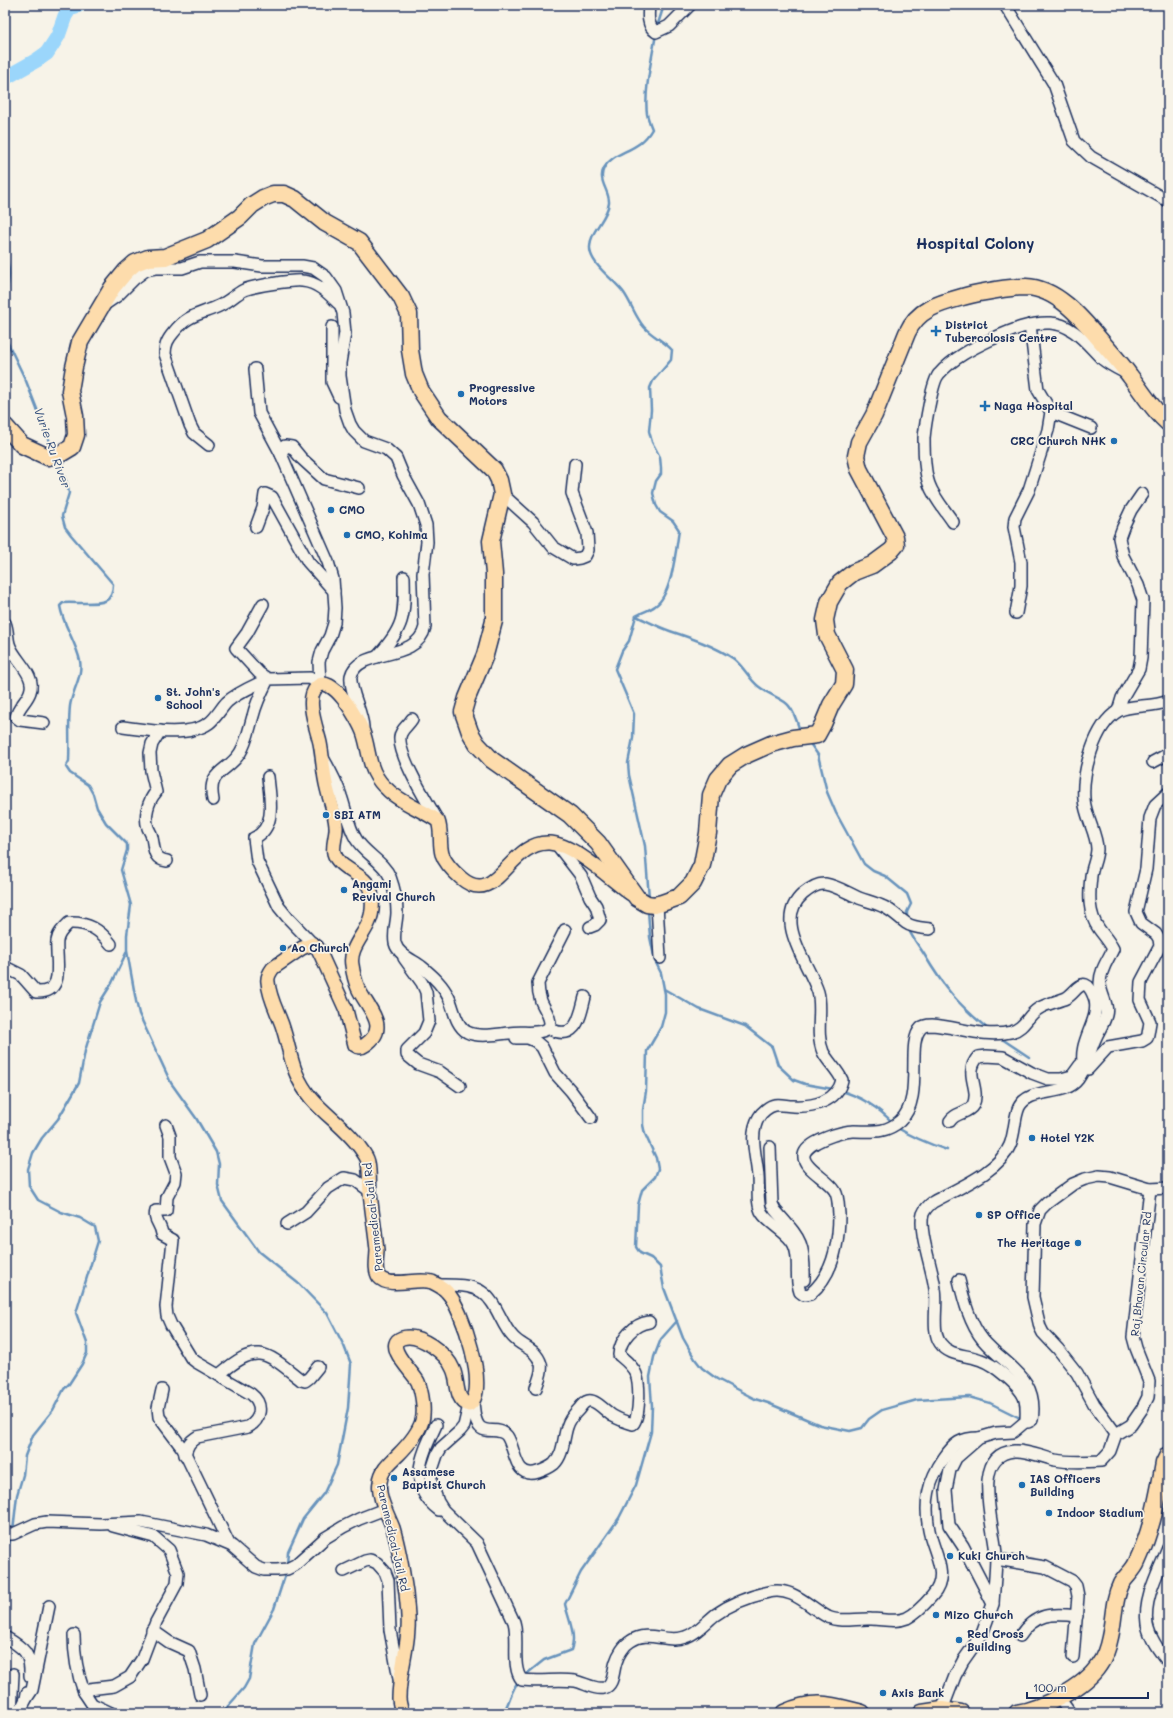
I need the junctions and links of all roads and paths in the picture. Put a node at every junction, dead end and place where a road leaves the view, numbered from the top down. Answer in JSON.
{"nodes":[{"id":1,"x":649,"y":5,"type":"edge"},
{"id":2,"x":690,"y":5,"type":"edge"},
{"id":3,"x":1005,"y":5,"type":"edge"},
{"id":4,"x":1168,"y":201,"type":"edge"},
{"id":5,"x":341,"y":305,"type":"junction"},
{"id":6,"x":102,"y":307,"type":"junction"},
{"id":7,"x":1030,"y":325,"type":"junction"},
{"id":8,"x":332,"y":327,"type":"dead end"},
{"id":9,"x":255,"y":369,"type":"dead end"},
{"id":10,"x":1130,"y":375,"type":"junction"},
{"id":11,"x":1149,"y":404,"type":"junction"},
{"id":12,"x":345,"y":410,"type":"junction"},
{"id":13,"x":1168,"y":411,"type":"edge"},
{"id":14,"x":1051,"y":412,"type":"junction"},
{"id":15,"x":1168,"y":423,"type":"edge"},
{"id":16,"x":5,"y":426,"type":"edge"},
{"id":17,"x":1091,"y":428,"type":"dead end"},
{"id":18,"x":209,"y":445,"type":"dead end"},
{"id":19,"x":281,"y":454,"type":"junction"},
{"id":20,"x":575,"y":464,"type":"dead end"},
{"id":21,"x":359,"y":488,"type":"dead end"},
{"id":22,"x":502,"y":494,"type":"junction"},
{"id":23,"x":1142,"y":494,"type":"dead end"},
{"id":24,"x":953,"y":522,"type":"dead end"},
{"id":25,"x":256,"y":527,"type":"dead end"},
{"id":26,"x":404,"y":577,"type":"dead end"},
{"id":27,"x":334,"y":591,"type":"junction"},
{"id":28,"x":262,"y":604,"type":"dead end"},
{"id":29,"x":1016,"y":613,"type":"dead end"},
{"id":30,"x":5,"y":623,"type":"edge"},
{"id":31,"x":376,"y":658,"type":"junction"},
{"id":32,"x":268,"y":679,"type":"junction"},
{"id":33,"x":320,"y":685,"type":"junction"},
{"id":34,"x":1168,"y":701,"type":"edge"},
{"id":35,"x":1118,"y":711,"type":"junction"},
{"id":36,"x":412,"y":719,"type":"dead end"},
{"id":37,"x":44,"y":723,"type":"dead end"},
{"id":38,"x":123,"y":727,"type":"dead end"},
{"id":39,"x":160,"y":731,"type":"junction"},
{"id":40,"x":363,"y":732,"type":"junction"},
{"id":41,"x":1168,"y":754,"type":"edge"},
{"id":42,"x":321,"y":756,"type":"junction"},
{"id":43,"x":1153,"y":762,"type":"dead end"},
{"id":44,"x":268,"y":777,"type":"dead end"},
{"id":45,"x":1168,"y":793,"type":"edge"},
{"id":46,"x":213,"y":800,"type":"dead end"},
{"id":47,"x":438,"y":821,"type":"junction"},
{"id":48,"x":557,"y":845,"type":"junction"},
{"id":49,"x":167,"y":861,"type":"dead end"},
{"id":50,"x":637,"y":898,"type":"junction"},
{"id":51,"x":657,"y":904,"type":"junction"},
{"id":52,"x":590,"y":927,"type":"dead end"},
{"id":53,"x":930,"y":929,"type":"dead end"},
{"id":54,"x":565,"y":930,"type":"dead end"},
{"id":55,"x":111,"y":944,"type":"dead end"},
{"id":56,"x":313,"y":944,"type":"junction"},
{"id":57,"x":399,"y":949,"type":"junction"},
{"id":58,"x":660,"y":958,"type":"dead end"},
{"id":59,"x":5,"y":967,"type":"edge"},
{"id":60,"x":585,"y":997,"type":"dead end"},
{"id":61,"x":461,"y":1027,"type":"junction"},
{"id":62,"x":548,"y":1028,"type":"junction"},
{"id":63,"x":1083,"y":1065,"type":"junction"},
{"id":64,"x":1079,"y":1078,"type":"junction"},
{"id":65,"x":460,"y":1086,"type":"dead end"},
{"id":66,"x":591,"y":1118,"type":"dead end"},
{"id":67,"x":950,"y":1121,"type":"dead end"},
{"id":68,"x":166,"y":1125,"type":"dead end"},
{"id":69,"x":770,"y":1147,"type":"dead end"},
{"id":70,"x":1168,"y":1188,"type":"edge"},
{"id":71,"x":1150,"y":1189,"type":"junction"},
{"id":72,"x":370,"y":1191,"type":"junction"},
{"id":73,"x":287,"y":1224,"type":"dead end"},
{"id":74,"x":959,"y":1280,"type":"dead end"},
{"id":75,"x":437,"y":1285,"type":"junction"},
{"id":76,"x":803,"y":1294,"type":"junction"},
{"id":77,"x":649,"y":1322,"type":"dead end"},
{"id":78,"x":318,"y":1367,"type":"dead end"},
{"id":79,"x":219,"y":1375,"type":"junction"},
{"id":80,"x":536,"y":1388,"type":"dead end"},
{"id":81,"x":162,"y":1390,"type":"dead end"},
{"id":82,"x":471,"y":1404,"type":"junction"},
{"id":83,"x":436,"y":1425,"type":"dead end"},
{"id":84,"x":1022,"y":1425,"type":"junction"},
{"id":85,"x":1116,"y":1434,"type":"junction"},
{"id":86,"x":979,"y":1438,"type":"junction"},
{"id":87,"x":185,"y":1455,"type":"junction"},
{"id":88,"x":1168,"y":1455,"type":"edge"},
{"id":89,"x":385,"y":1509,"type":"junction"},
{"id":90,"x":450,"y":1518,"type":"junction"},
{"id":91,"x":101,"y":1524,"type":"junction"},
{"id":92,"x":5,"y":1534,"type":"edge"},
{"id":93,"x":229,"y":1544,"type":"junction"},
{"id":94,"x":1168,"y":1548,"type":"edge"},
{"id":95,"x":996,"y":1559,"type":"junction"},
{"id":96,"x":344,"y":1571,"type":"dead end"},
{"id":97,"x":993,"y":1604,"type":"junction"},
{"id":98,"x":49,"y":1606,"type":"dead end"},
{"id":99,"x":1076,"y":1616,"type":"junction"},
{"id":100,"x":152,"y":1630,"type":"junction"},
{"id":101,"x":74,"y":1636,"type":"dead end"},
{"id":102,"x":1020,"y":1636,"type":"dead end"},
{"id":103,"x":5,"y":1637,"type":"edge"},
{"id":104,"x":1073,"y":1657,"type":"dead end"},
{"id":105,"x":1168,"y":1662,"type":"edge"},
{"id":106,"x":14,"y":1674,"type":"dead end"},
{"id":107,"x":400,"y":1690,"type":"junction"},
{"id":108,"x":84,"y":1692,"type":"junction"},
{"id":109,"x":200,"y":1695,"type":"dead end"},
{"id":110,"x":1059,"y":1698,"type":"junction"},
{"id":111,"x":26,"y":1699,"type":"junction"},
{"id":112,"x":942,"y":1710,"type":"junction"},
{"id":113,"x":11,"y":1713,"type":"edge"},
{"id":114,"x":19,"y":1713,"type":"edge"},
{"id":115,"x":111,"y":1713,"type":"edge"},
{"id":116,"x":402,"y":1713,"type":"edge"},
{"id":117,"x":784,"y":1713,"type":"edge"},
{"id":118,"x":862,"y":1713,"type":"edge"},
{"id":119,"x":922,"y":1713,"type":"edge"},
{"id":120,"x":961,"y":1713,"type":"edge"},
{"id":121,"x":1017,"y":1713,"type":"edge"},
{"id":122,"x":1070,"y":1713,"type":"edge"}],
"edges":[{"from":1,"to":2,"type":"street"},
{"from":3,"to":4,"type":"street"},
{"from":5,"to":6,"type":"street"},
{"from":5,"to":12,"type":"street"},
{"from":5,"to":18,"type":"street"},
{"from":6,"to":16,"type":"highway"},
{"from":6,"to":22,"type":"highway"},
{"from":7,"to":10,"type":"street"},
{"from":7,"to":14,"type":"street"},
{"from":7,"to":24,"type":"street"},
{"from":8,"to":12,"type":"street"},
{"from":9,"to":19,"type":"street"},
{"from":10,"to":11,"type":"highway"},
{"from":10,"to":51,"type":"highway"},
{"from":11,"to":13,"type":"main road"},
{"from":11,"to":15,"type":"highway"},
{"from":12,"to":31,"type":"street"},
{"from":14,"to":17,"type":"street"},
{"from":14,"to":29,"type":"street"},
{"from":19,"to":21,"type":"street"},
{"from":19,"to":27,"type":"street"},
{"from":20,"to":22,"type":"street"},
{"from":22,"to":50,"type":"highway"},
{"from":23,"to":35,"type":"street"},
{"from":25,"to":27,"type":"street"},
{"from":26,"to":31,"type":"street"},
{"from":27,"to":33,"type":"street"},
{"from":28,"to":32,"type":"street"},
{"from":30,"to":37,"type":"street"},
{"from":31,"to":40,"type":"street"},
{"from":32,"to":33,"type":"street"},
{"from":32,"to":39,"type":"street"},
{"from":32,"to":46,"type":"street"},
{"from":33,"to":40,"type":"main road"},
{"from":33,"to":42,"type":"main road"},
{"from":34,"to":35,"type":"street"},
{"from":35,"to":63,"type":"street"},
{"from":36,"to":47,"type":"street"},
{"from":38,"to":39,"type":"street"},
{"from":39,"to":49,"type":"street"},
{"from":40,"to":47,"type":"main road"},
{"from":41,"to":43,"type":"street"},
{"from":42,"to":56,"type":"main road"},
{"from":42,"to":57,"type":"street"},
{"from":44,"to":56,"type":"street"},
{"from":45,"to":64,"type":"street"},
{"from":47,"to":48,"type":"main road"},
{"from":48,"to":50,"type":"main road"},
{"from":48,"to":52,"type":"street"},
{"from":50,"to":51,"type":"highway"},
{"from":51,"to":58,"type":"street"},
{"from":53,"to":76,"type":"street"},
{"from":54,"to":62,"type":"street"},
{"from":55,"to":59,"type":"street"},
{"from":56,"to":72,"type":"main road","name":"Paramedical-Jail Rd"},
{"from":57,"to":61,"type":"street"},
{"from":57,"to":65,"type":"street"},
{"from":60,"to":62,"type":"street"},
{"from":61,"to":62,"type":"street"},
{"from":61,"to":66,"type":"street"},
{"from":63,"to":64,"type":"street"},
{"from":63,"to":67,"type":"street"},
{"from":63,"to":76,"type":"street"},
{"from":64,"to":84,"type":"street"},
{"from":68,"to":79,"type":"street"},
{"from":69,"to":76,"type":"street"},
{"from":70,"to":71,"type":"street"},
{"from":71,"to":85,"type":"street","name":"Raj Bhavan Circular Rd"},
{"from":71,"to":85,"type":"street"},
{"from":72,"to":73,"type":"street"},
{"from":72,"to":75,"type":"main road","name":"Paramedical-Jail Rd"},
{"from":74,"to":84,"type":"street"},
{"from":75,"to":80,"type":"street"},
{"from":75,"to":82,"type":"main road","name":"Paramedical-Jail Rd"},
{"from":77,"to":82,"type":"street"},
{"from":78,"to":79,"type":"street"},
{"from":79,"to":87,"type":"street"},
{"from":81,"to":87,"type":"street"},
{"from":82,"to":89,"type":"main road","name":"Paramedical-Jail Rd"},
{"from":82,"to":90,"type":"street"},
{"from":83,"to":90,"type":"street"},
{"from":84,"to":86,"type":"street"},
{"from":85,"to":95,"type":"street"},
{"from":86,"to":90,"type":"street"},
{"from":86,"to":97,"type":"street"},
{"from":87,"to":93,"type":"street"},
{"from":88,"to":110,"type":"highway"},
{"from":89,"to":93,"type":"street"},
{"from":89,"to":107,"type":"main road","name":"Paramedical-Jail Rd"},
{"from":91,"to":92,"type":"street"},
{"from":91,"to":93,"type":"street"},
{"from":91,"to":100,"type":"street"},
{"from":94,"to":105,"type":"street"},
{"from":95,"to":97,"type":"street"},
{"from":95,"to":99,"type":"street"},
{"from":96,"to":107,"type":"street"},
{"from":97,"to":112,"type":"street"},
{"from":98,"to":111,"type":"street"},
{"from":99,"to":102,"type":"street"},
{"from":99,"to":104,"type":"street"},
{"from":100,"to":108,"type":"street"},
{"from":100,"to":109,"type":"street"},
{"from":101,"to":108,"type":"street"},
{"from":103,"to":111,"type":"street"},
{"from":106,"to":113,"type":"street"},
{"from":107,"to":116,"type":"main road","name":"Paramedical-Jail Rd"},
{"from":108,"to":115,"type":"street"},
{"from":110,"to":121,"type":"highway"},
{"from":110,"to":122,"type":"street"},
{"from":111,"to":114,"type":"street"},
{"from":112,"to":119,"type":"highway"},
{"from":112,"to":120,"type":"highway"},
{"from":117,"to":118,"type":"highway"}]}
